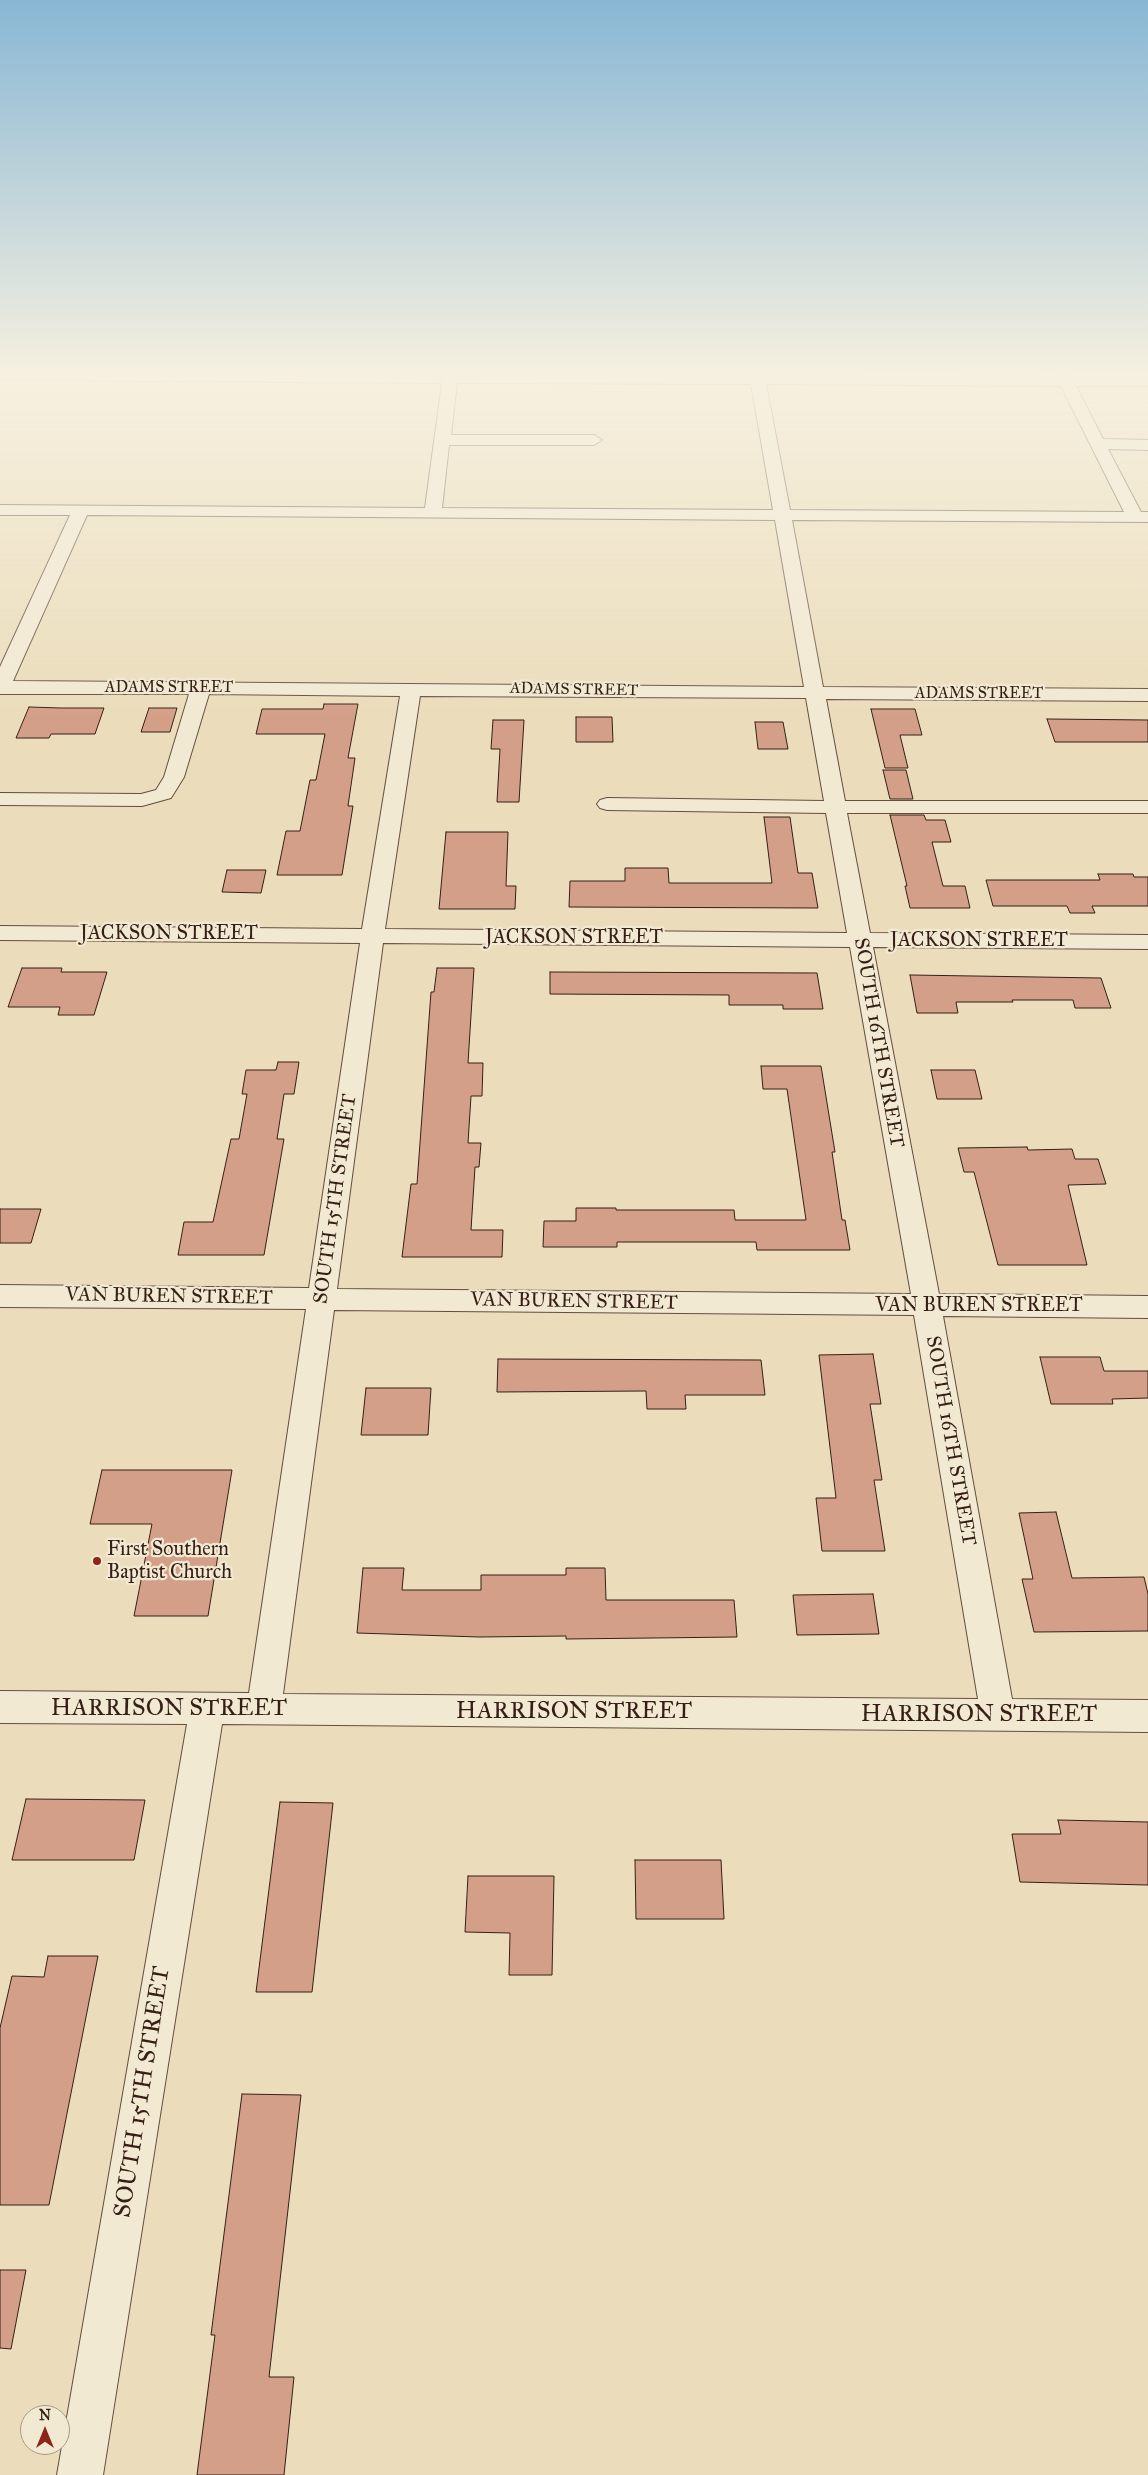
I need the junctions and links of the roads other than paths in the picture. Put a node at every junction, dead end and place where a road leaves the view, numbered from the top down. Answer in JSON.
{"nodes":[{"id":1,"x":436,"y":486,"type":"edge"},
{"id":2,"x":778,"y":486,"type":"edge"},
{"id":3,"x":1123,"y":486,"type":"edge"},
{"id":4,"x":0,"y":510,"type":"edge"},
{"id":5,"x":81,"y":510,"type":"junction"},
{"id":6,"x":433,"y":513,"type":"junction"},
{"id":7,"x":783,"y":515,"type":"junction"},
{"id":8,"x":1141,"y":517,"type":"edge"},
{"id":9,"x":0,"y":688,"type":"edge"},
{"id":10,"x":201,"y":688,"type":"junction"},
{"id":11,"x":411,"y":689,"type":"junction"},
{"id":12,"x":814,"y":693,"type":"junction"},
{"id":13,"x":1148,"y":695,"type":"edge"},
{"id":14,"x":0,"y":799,"type":"edge"},
{"id":15,"x":607,"y":804,"type":"dead end"},
{"id":16,"x":835,"y":807,"type":"junction"},
{"id":17,"x":1148,"y":807,"type":"edge"},
{"id":18,"x":0,"y":933,"type":"edge"},
{"id":19,"x":372,"y":936,"type":"junction"},
{"id":20,"x":860,"y":940,"type":"junction"},
{"id":21,"x":1148,"y":942,"type":"edge"},
{"id":22,"x":0,"y":1296,"type":"edge"},
{"id":23,"x":323,"y":1299,"type":"junction"},
{"id":24,"x":927,"y":1306,"type":"junction"},
{"id":25,"x":1148,"y":1308,"type":"edge"},
{"id":26,"x":0,"y":1707,"type":"edge"},
{"id":27,"x":207,"y":1709,"type":"junction"},
{"id":28,"x":264,"y":1709,"type":"junction"},
{"id":29,"x":998,"y":1715,"type":"junction"},
{"id":30,"x":1148,"y":1716,"type":"edge"},
{"id":31,"x":80,"y":2475,"type":"edge"}],
"edges":[{"from":1,"to":6,"type":"street"},
{"from":2,"to":7,"type":"street","name":"SOUTH 16TH STREET"},
{"from":3,"to":8,"type":"street"},
{"from":4,"to":5,"type":"street"},
{"from":5,"to":6,"type":"street"},
{"from":5,"to":9,"type":"street"},
{"from":6,"to":7,"type":"street"},
{"from":7,"to":8,"type":"street"},
{"from":7,"to":12,"type":"street","name":"SOUTH 16TH STREET"},
{"from":9,"to":10,"type":"street","name":"ADAMS STREET"},
{"from":10,"to":11,"type":"street","name":"ADAMS STREET"},
{"from":10,"to":14,"type":"street"},
{"from":11,"to":12,"type":"street","name":"ADAMS STREET"},
{"from":11,"to":19,"type":"street","name":"SOUTH 15TH STREET"},
{"from":12,"to":13,"type":"street","name":"ADAMS STREET"},
{"from":12,"to":16,"type":"street","name":"SOUTH 16TH STREET"},
{"from":15,"to":16,"type":"street"},
{"from":16,"to":17,"type":"street"},
{"from":16,"to":20,"type":"street","name":"SOUTH 16TH STREET"},
{"from":18,"to":19,"type":"street","name":"JACKSON STREET"},
{"from":19,"to":20,"type":"street","name":"JACKSON STREET"},
{"from":19,"to":23,"type":"street","name":"SOUTH 15TH STREET"},
{"from":20,"to":21,"type":"street","name":"JACKSON STREET"},
{"from":20,"to":24,"type":"street","name":"SOUTH 16TH STREET"},
{"from":22,"to":23,"type":"street","name":"VAN BUREN STREET"},
{"from":23,"to":24,"type":"street","name":"VAN BUREN STREET"},
{"from":23,"to":28,"type":"street","name":"SOUTH 15TH STREET"},
{"from":24,"to":25,"type":"street","name":"VAN BUREN STREET"},
{"from":24,"to":29,"type":"street","name":"SOUTH 16TH STREET"},
{"from":26,"to":27,"type":"street","name":"HARRISON STREET"},
{"from":27,"to":28,"type":"street","name":"HARRISON STREET"},
{"from":27,"to":31,"type":"street","name":"SOUTH 15TH STREET"},
{"from":28,"to":29,"type":"street","name":"HARRISON STREET"},
{"from":29,"to":30,"type":"street","name":"HARRISON STREET"}]}
